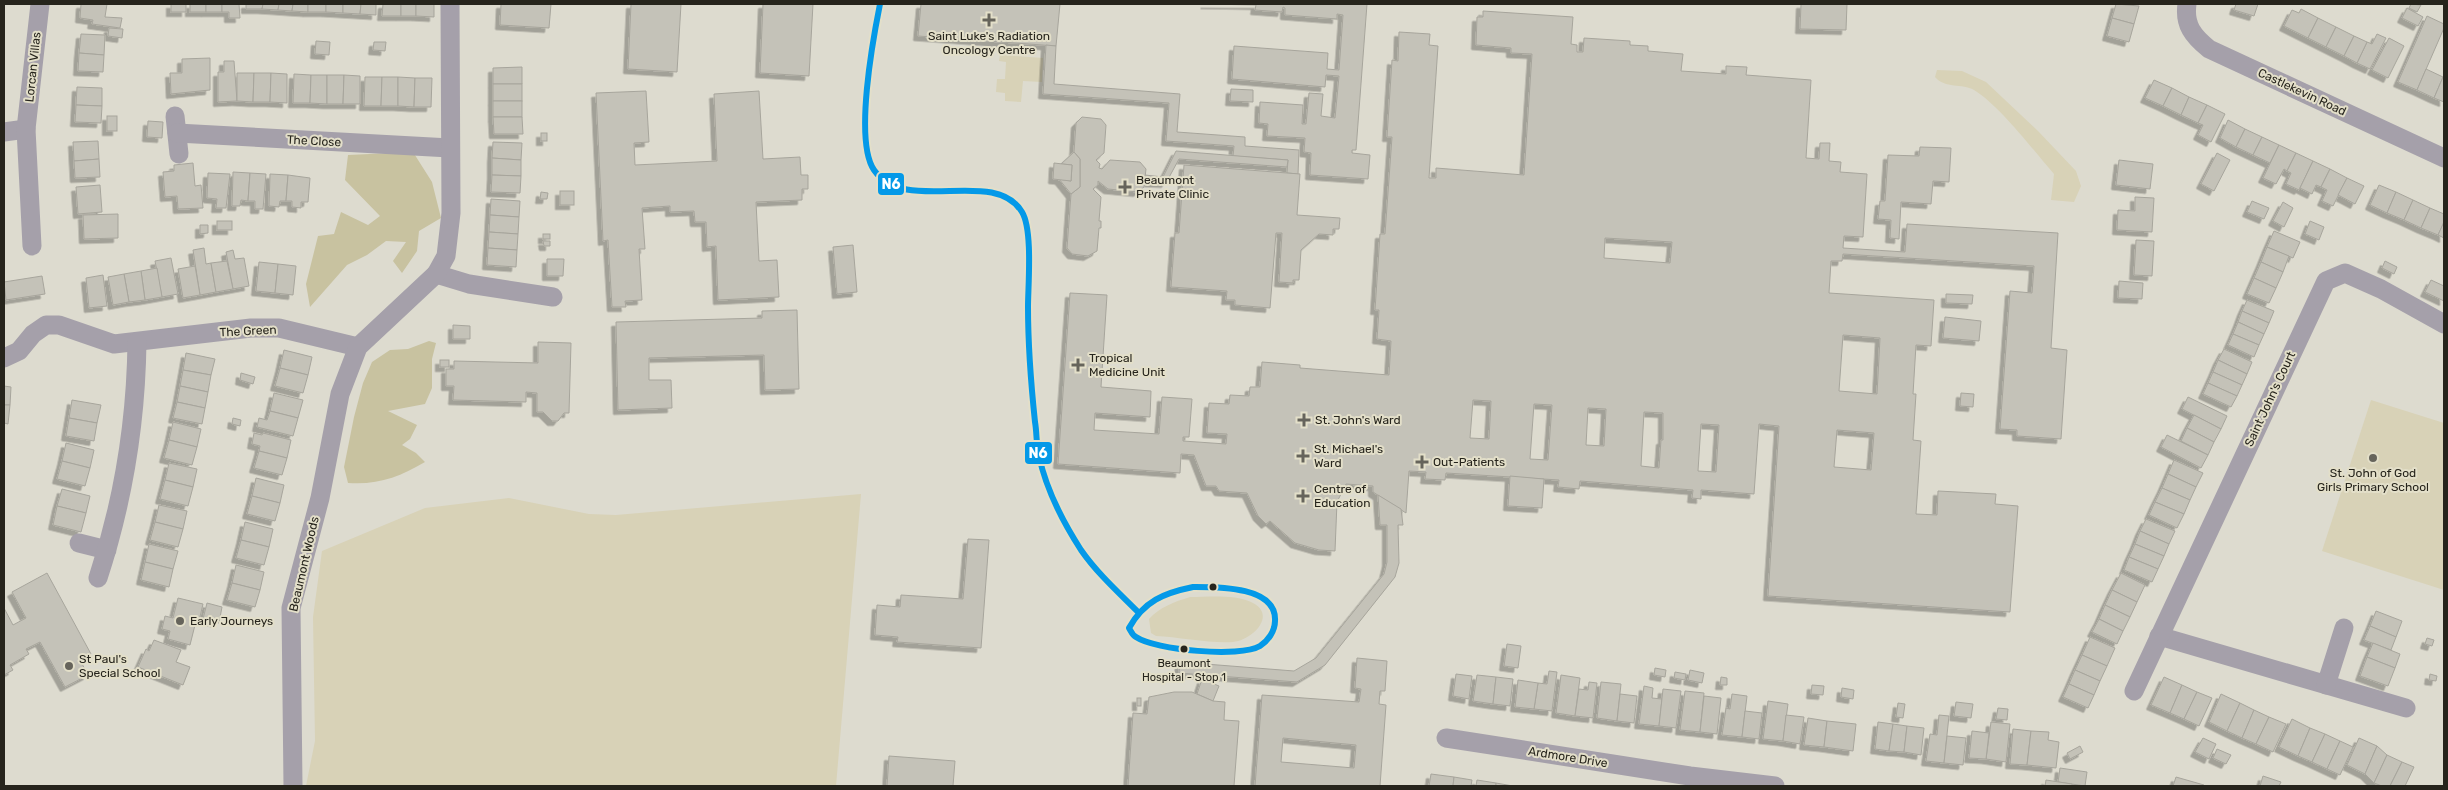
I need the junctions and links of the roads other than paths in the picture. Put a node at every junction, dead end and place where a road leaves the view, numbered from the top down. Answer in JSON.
{"nodes":[{"id":1,"x":40,"y":4,"type":"edge"},
{"id":2,"x":450,"y":4,"type":"edge"},
{"id":3,"x":2187,"y":4,"type":"edge"},
{"id":4,"x":26,"y":130,"type":"junction"},
{"id":5,"x":4,"y":132,"type":"edge"},
{"id":6,"x":450,"y":148,"type":"junction"},
{"id":7,"x":179,"y":154,"type":"dead end"},
{"id":8,"x":2444,"y":158,"type":"edge"},
{"id":9,"x":32,"y":246,"type":"dead end"},
{"id":10,"x":436,"y":274,"type":"junction"},
{"id":11,"x":553,"y":297,"type":"dead end"},
{"id":12,"x":2444,"y":324,"type":"edge"},
{"id":13,"x":137,"y":342,"type":"junction"},
{"id":14,"x":358,"y":347,"type":"junction"},
{"id":15,"x":4,"y":358,"type":"edge"},
{"id":16,"x":79,"y":543,"type":"dead end"},
{"id":17,"x":107,"y":550,"type":"junction"},
{"id":18,"x":98,"y":578,"type":"dead end"},
{"id":19,"x":2344,"y":628,"type":"dead end"},
{"id":20,"x":2159,"y":636,"type":"junction"},
{"id":21,"x":2326,"y":685,"type":"junction"},
{"id":22,"x":2134,"y":691,"type":"dead end"},
{"id":23,"x":2406,"y":708,"type":"dead end"},
{"id":24,"x":1446,"y":738,"type":"dead end"},
{"id":25,"x":1689,"y":781,"type":"edge"},
{"id":26,"x":293,"y":786,"type":"edge"},
{"id":27,"x":1775,"y":786,"type":"edge"}],
"edges":[{"from":1,"to":4,"type":"street","name":"Lorcan Villas"},
{"from":2,"to":6,"type":"street"},
{"from":3,"to":8,"type":"street","name":"Castlekevin Road"},
{"from":4,"to":5,"type":"street"},
{"from":4,"to":9,"type":"street","name":"Lorcan Villas"},
{"from":6,"to":7,"type":"street","name":"The Close"},
{"from":6,"to":10,"type":"street"},
{"from":10,"to":11,"type":"street"},
{"from":10,"to":14,"type":"street"},
{"from":12,"to":20,"type":"street","name":"Saint John's Court"},
{"from":13,"to":14,"type":"street","name":"The Green"},
{"from":13,"to":15,"type":"street","name":"The Green"},
{"from":13,"to":17,"type":"street"},
{"from":14,"to":26,"type":"street","name":"Beaumont Woods"},
{"from":16,"to":17,"type":"street"},
{"from":17,"to":18,"type":"street"},
{"from":19,"to":21,"type":"street"},
{"from":20,"to":21,"type":"street"},
{"from":20,"to":22,"type":"street","name":"Saint John's Court"},
{"from":21,"to":23,"type":"street"},
{"from":24,"to":25,"type":"street","name":"Ardmore Drive"},
{"from":25,"to":27,"type":"street","name":"Ardmore Drive"}]}
